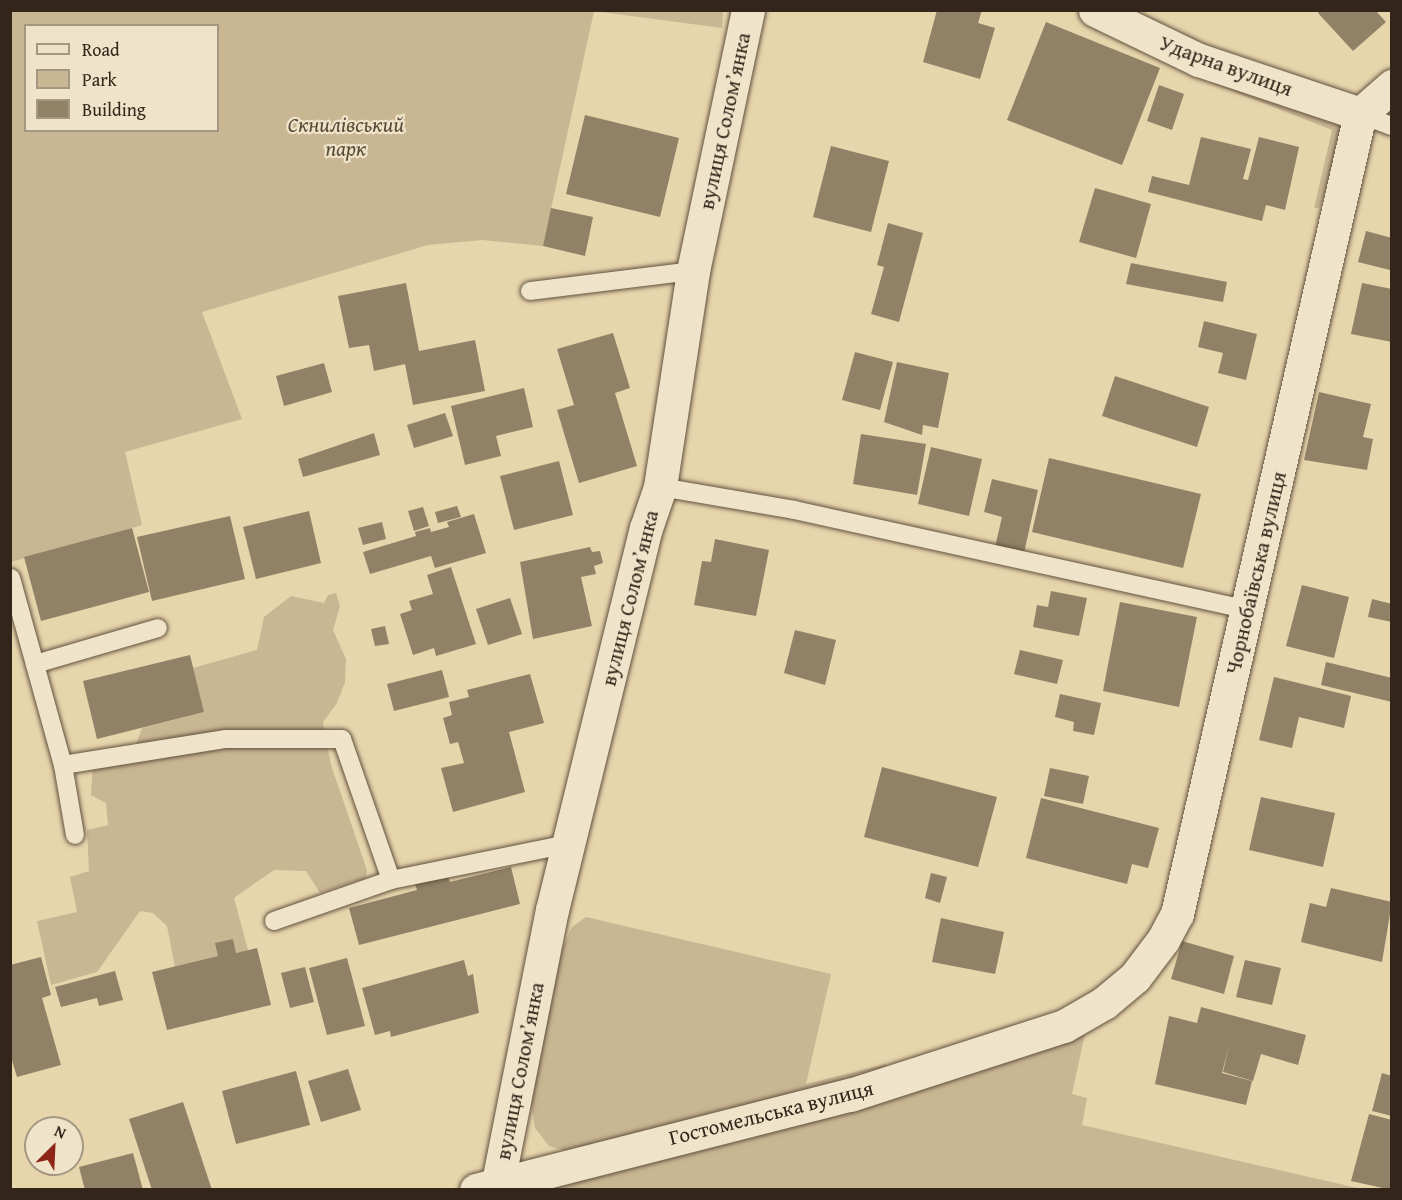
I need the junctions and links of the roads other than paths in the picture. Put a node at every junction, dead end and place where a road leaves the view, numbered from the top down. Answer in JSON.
{"nodes":[{"id":1,"x":748,"y":10,"type":"edge"},
{"id":2,"x":1095,"y":10,"type":"edge"},
{"id":3,"x":1392,"y":86,"type":"edge"},
{"id":4,"x":1360,"y":114,"type":"junction"},
{"id":5,"x":1392,"y":126,"type":"edge"},
{"id":6,"x":693,"y":271,"type":"junction"},
{"id":7,"x":530,"y":291,"type":"dead end"},
{"id":8,"x":660,"y":487,"type":"junction"},
{"id":9,"x":11,"y":578,"type":"edge"},
{"id":10,"x":1247,"y":610,"type":"junction"},
{"id":11,"x":158,"y":628,"type":"dead end"},
{"id":12,"x":35,"y":664,"type":"junction"},
{"id":13,"x":63,"y":765,"type":"junction"},
{"id":14,"x":75,"y":836,"type":"dead end"},
{"id":15,"x":568,"y":844,"type":"junction"},
{"id":16,"x":391,"y":880,"type":"junction"},
{"id":17,"x":274,"y":921,"type":"dead end"},
{"id":18,"x":1064,"y":1026,"type":"joint"},
{"id":19,"x":487,"y":1186,"type":"edge"}],
"edges":[{"from":1,"to":6,"type":"street","name":"вулиця Соломʼянка"},
{"from":2,"to":4,"type":"street","name":"Ударна вулиця"},
{"from":3,"to":4,"type":"street"},
{"from":4,"to":5,"type":"lane"},
{"from":4,"to":10,"type":"street","name":"Чорнобаївська вулиця"},
{"from":6,"to":7,"type":"lane"},
{"from":6,"to":8,"type":"street","name":"вулиця Соломʼянка"},
{"from":8,"to":10,"type":"lane"},
{"from":8,"to":15,"type":"street","name":"вулиця Соломʼянка"},
{"from":9,"to":12,"type":"lane"},
{"from":10,"to":18,"type":"street","name":"Чорнобаївська вулиця"},
{"from":11,"to":12,"type":"lane"},
{"from":12,"to":13,"type":"lane"},
{"from":13,"to":14,"type":"lane"},
{"from":13,"to":16,"type":"lane"},
{"from":15,"to":16,"type":"lane"},
{"from":15,"to":19,"type":"street","name":"вулиця Соломʼянка"},
{"from":16,"to":17,"type":"lane"},
{"from":18,"to":19,"type":"street","name":"Гостомельська вулиця"}]}
